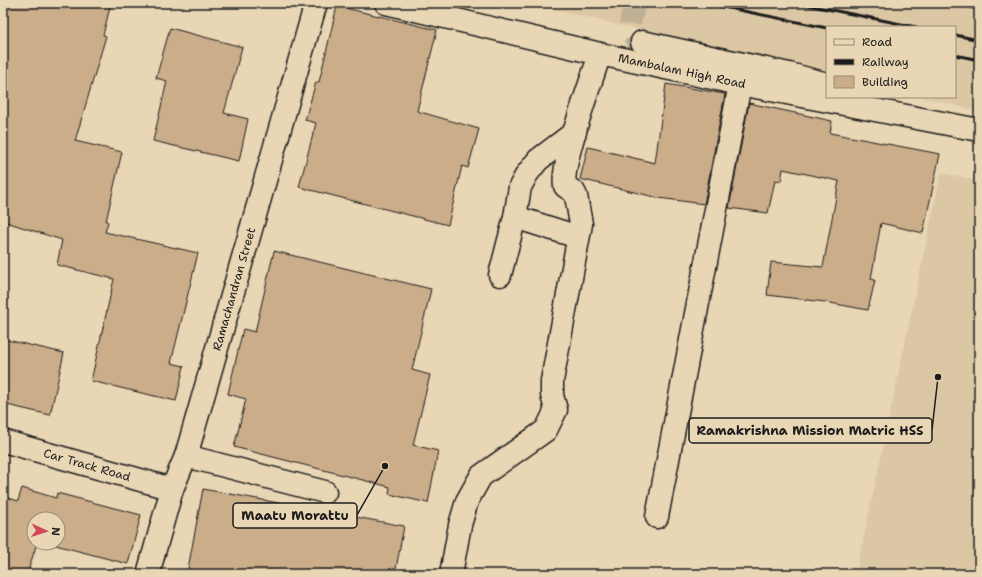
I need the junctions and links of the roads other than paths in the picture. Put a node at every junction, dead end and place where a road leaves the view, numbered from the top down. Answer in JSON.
{"nodes":[{"id":1,"x":316,"y":3,"type":"edge"},
{"id":2,"x":386,"y":3,"type":"edge"},
{"id":3,"x":642,"y":42,"type":"tunnel mouth"},
{"id":4,"x":600,"y":54,"type":"junction"},
{"id":5,"x":740,"y":84,"type":"junction"},
{"id":6,"x":826,"y":84,"type":"edge"},
{"id":7,"x":826,"y":97,"type":"edge"},
{"id":8,"x":830,"y":98,"type":"edge"},
{"id":9,"x":856,"y":102,"type":"edge"},
{"id":10,"x":979,"y":130,"type":"edge"},
{"id":11,"x":575,"y":132,"type":"junction"},
{"id":12,"x":515,"y":217,"type":"junction"},
{"id":13,"x":578,"y":237,"type":"junction"},
{"id":14,"x":500,"y":276,"type":"dead end"},
{"id":15,"x":3,"y":441,"type":"edge"},
{"id":16,"x":186,"y":456,"type":"junction"},
{"id":17,"x":172,"y":489,"type":"junction"},
{"id":18,"x":325,"y":492,"type":"dead end"},
{"id":19,"x":657,"y":517,"type":"dead end"},
{"id":20,"x":148,"y":574,"type":"edge"},
{"id":21,"x":451,"y":574,"type":"edge"}],
"edges":[{"from":1,"to":16,"type":"street","name":"Ramachandran Street"},
{"from":2,"to":4,"type":"street","name":"Mambalam High Road"},
{"from":3,"to":6,"type":"street"},
{"from":4,"to":5,"type":"street","name":"Mambalam High Road"},
{"from":4,"to":11,"type":"street"},
{"from":5,"to":7,"type":"street","name":"Mambalam High Road"},
{"from":5,"to":19,"type":"street"},
{"from":8,"to":9,"type":"street","name":"Mambalam High Road"},
{"from":9,"to":10,"type":"street","name":"Mambalam High Road"},
{"from":11,"to":12,"type":"street"},
{"from":11,"to":13,"type":"street"},
{"from":12,"to":13,"type":"street"},
{"from":12,"to":14,"type":"street"},
{"from":13,"to":21,"type":"street"},
{"from":15,"to":17,"type":"street","name":"Car Track Road"},
{"from":16,"to":17,"type":"street","name":"Ramachandran Street"},
{"from":16,"to":18,"type":"street"},
{"from":17,"to":20,"type":"street","name":"Ramachandran Street"}]}
